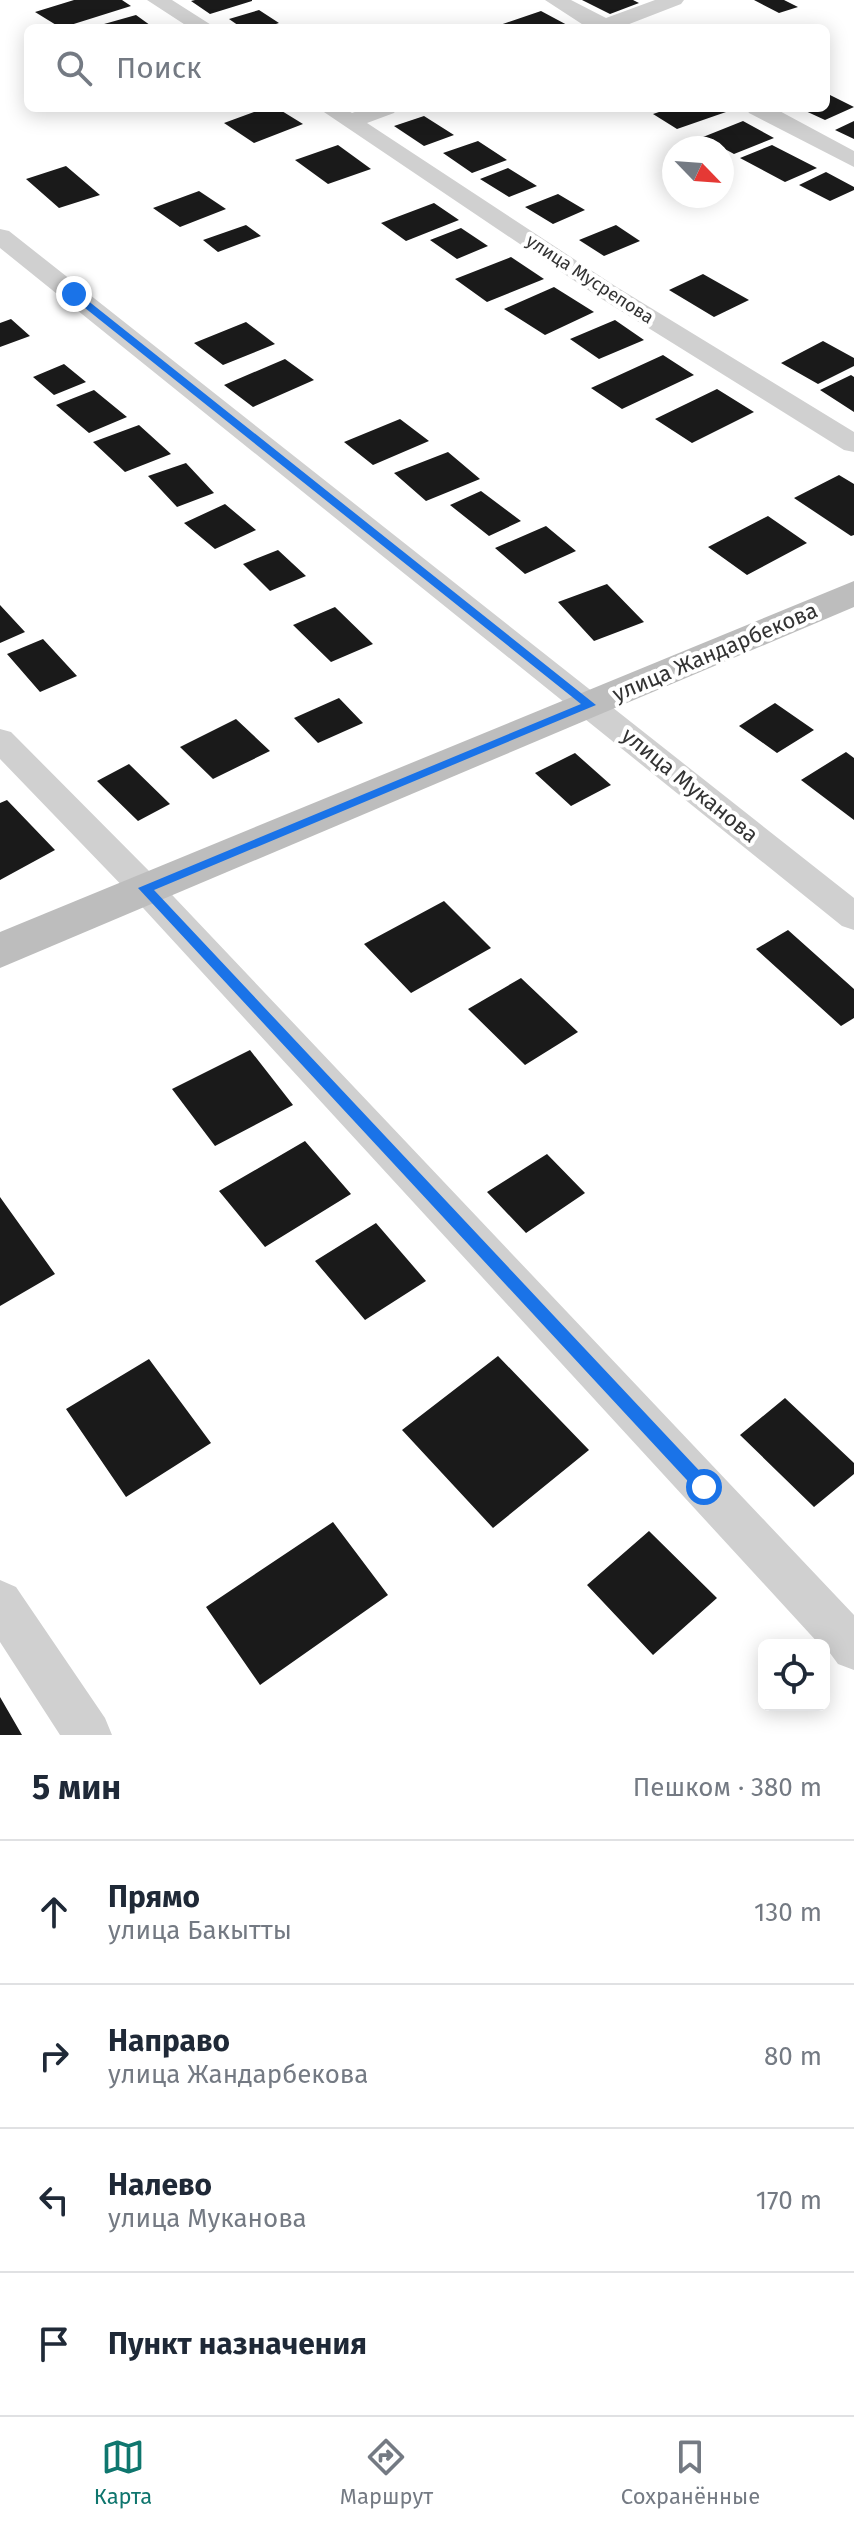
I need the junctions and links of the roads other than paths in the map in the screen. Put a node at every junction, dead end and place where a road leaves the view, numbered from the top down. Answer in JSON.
{"nodes":[{"id":1,"x":157,"y":0,"type":"edge"},
{"id":2,"x":555,"y":0,"type":"edge"},
{"id":3,"x":674,"y":0,"type":"edge"},
{"id":4,"x":198,"y":24,"type":"edge"},
{"id":5,"x":599,"y":24,"type":"edge"},
{"id":6,"x":612,"y":24,"type":"edge"},
{"id":7,"x":764,"y":112,"type":"edge"},
{"id":8,"x":340,"y":115,"type":"edge"},
{"id":9,"x":854,"y":160,"type":"edge"},
{"id":10,"x":0,"y":236,"type":"edge"},
{"id":11,"x":854,"y":444,"type":"edge"},
{"id":12,"x":854,"y":593,"type":"edge"},
{"id":13,"x":590,"y":705,"type":"junction"},
{"id":14,"x":0,"y":740,"type":"edge"},
{"id":15,"x":145,"y":888,"type":"junction"},
{"id":16,"x":854,"y":917,"type":"edge"},
{"id":17,"x":0,"y":951,"type":"edge"},
{"id":18,"x":0,"y":1602,"type":"edge"},
{"id":19,"x":854,"y":1648,"type":"edge"},
{"id":20,"x":88,"y":1735,"type":"edge"}],
"edges":[{"from":1,"to":4,"type":"street"},
{"from":2,"to":5,"type":"street"},
{"from":3,"to":6,"type":"street"},
{"from":7,"to":9,"type":"street"},
{"from":8,"to":11,"type":"street","name":"улица Мусрепова"},
{"from":10,"to":13,"type":"street","name":"улица Муканова"},
{"from":12,"to":13,"type":"street","name":"улица Жандарбекова"},
{"from":13,"to":15,"type":"street","name":"улица Жандарбекова"},
{"from":13,"to":16,"type":"street","name":"улица Муканова"},
{"from":14,"to":15,"type":"street"},
{"from":15,"to":17,"type":"street","name":"улица Жандарбекова"},
{"from":15,"to":19,"type":"street"},
{"from":18,"to":20,"type":"street"}]}
